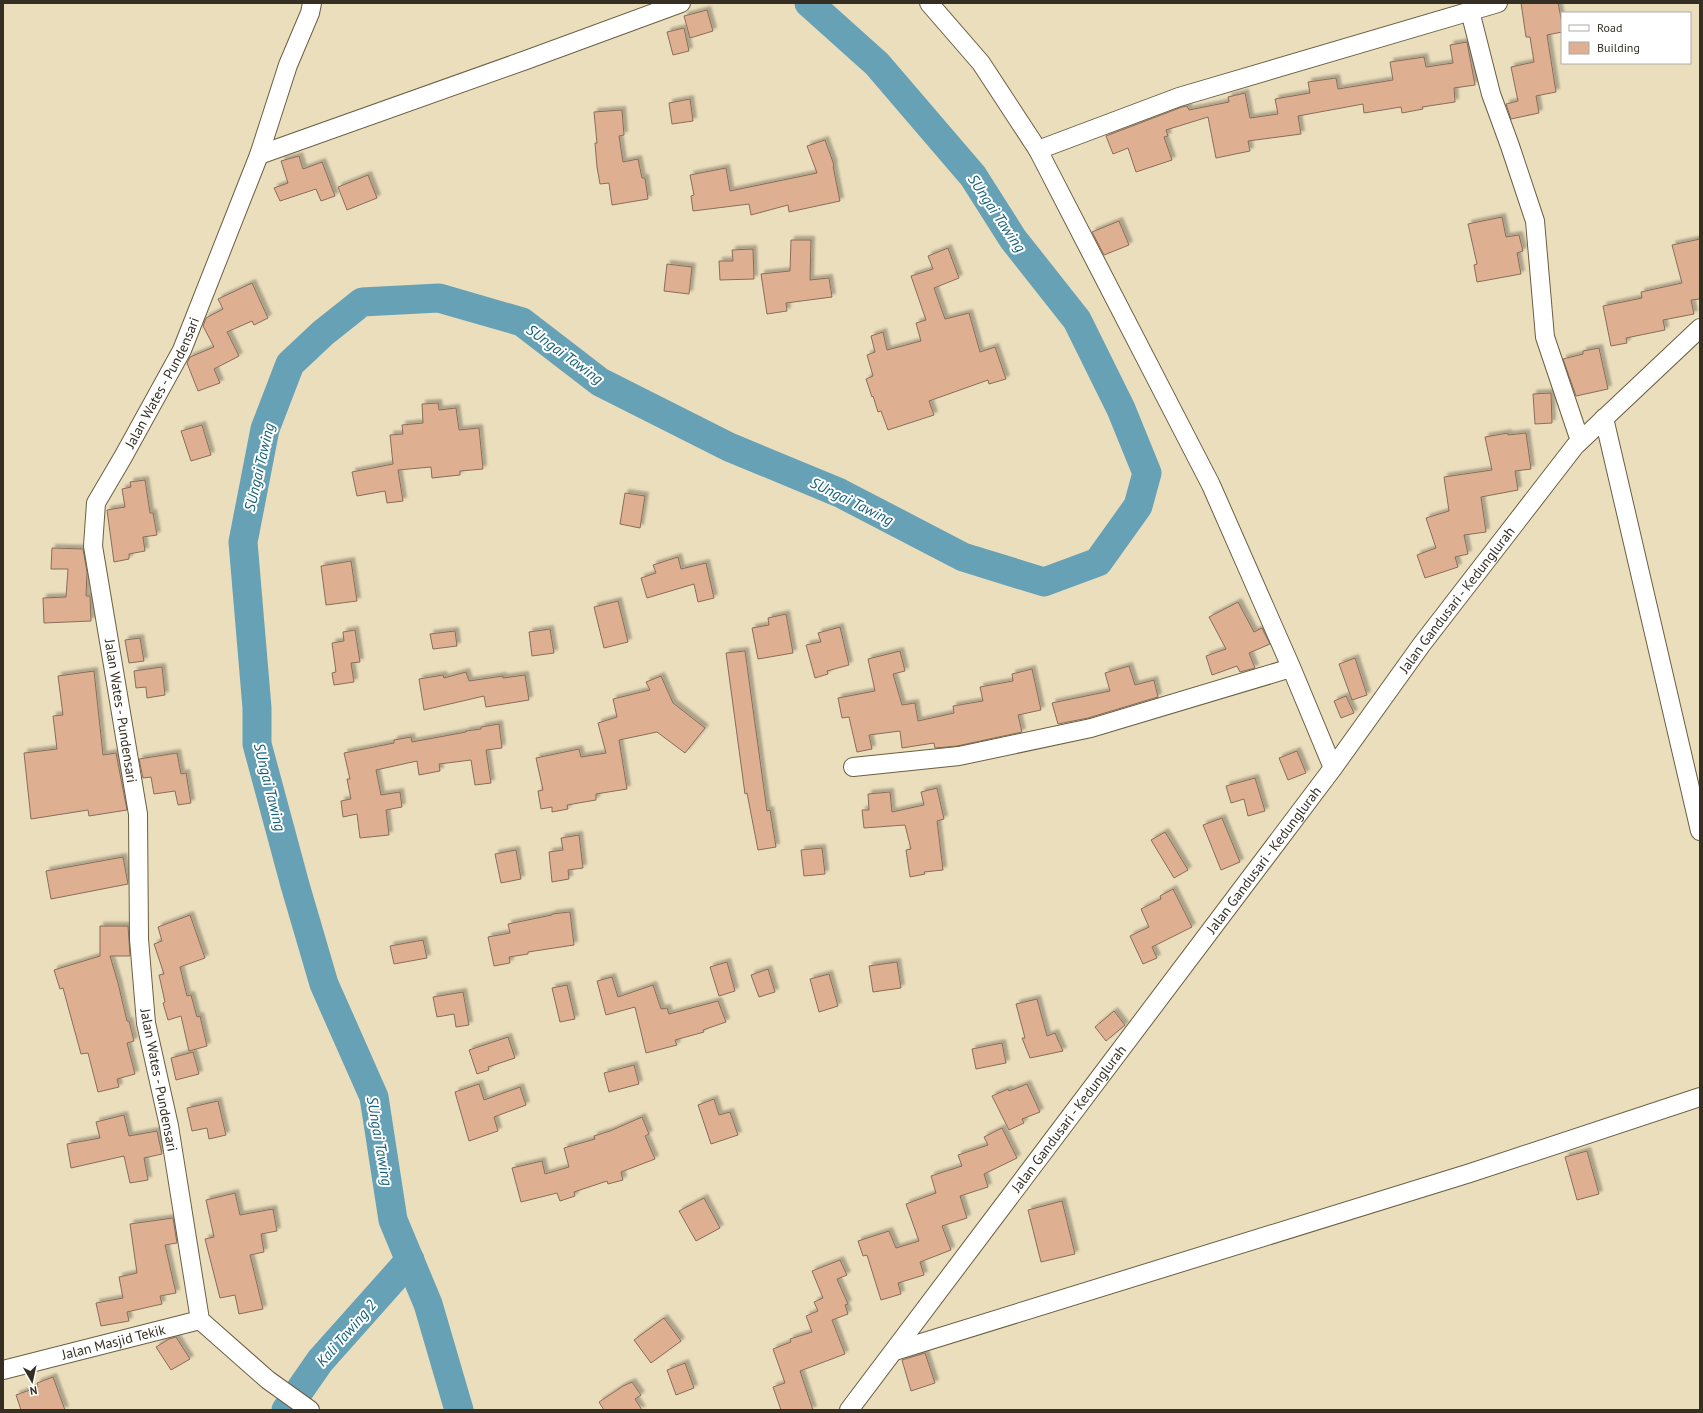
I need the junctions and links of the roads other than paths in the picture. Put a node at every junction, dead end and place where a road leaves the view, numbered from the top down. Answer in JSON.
{"nodes":[{"id":1,"x":312,"y":3,"type":"edge"},
{"id":2,"x":680,"y":3,"type":"edge"},
{"id":3,"x":930,"y":3,"type":"edge"},
{"id":4,"x":1498,"y":3,"type":"edge"},
{"id":5,"x":1470,"y":11,"type":"junction"},
{"id":6,"x":1038,"y":150,"type":"junction"},
{"id":7,"x":259,"y":155,"type":"junction"},
{"id":8,"x":1700,"y":328,"type":"edge"},
{"id":9,"x":1604,"y":418,"type":"junction"},
{"id":10,"x":1580,"y":441,"type":"junction"},
{"id":11,"x":1291,"y":668,"type":"junction"},
{"id":12,"x":853,"y":767,"type":"dead end"},
{"id":13,"x":1332,"y":768,"type":"junction"},
{"id":14,"x":1700,"y":831,"type":"edge"},
{"id":15,"x":1700,"y":1097,"type":"edge"},
{"id":16,"x":200,"y":1320,"type":"junction"},
{"id":17,"x":895,"y":1351,"type":"junction"},
{"id":18,"x":3,"y":1370,"type":"edge"},
{"id":19,"x":310,"y":1410,"type":"edge"},
{"id":20,"x":849,"y":1410,"type":"edge"}],
"edges":[{"from":1,"to":7,"type":"street","name":"Jalan Wates - Pundensari"},
{"from":2,"to":7,"type":"street"},
{"from":3,"to":6,"type":"street"},
{"from":4,"to":5,"type":"street"},
{"from":5,"to":6,"type":"street"},
{"from":5,"to":10,"type":"street"},
{"from":6,"to":11,"type":"street"},
{"from":7,"to":16,"type":"street","name":"Jalan Wates - Pundensari"},
{"from":8,"to":9,"type":"street","name":"Jalan Gandusari - Kedunglurah"},
{"from":9,"to":10,"type":"street","name":"Jalan Gandusari - Kedunglurah"},
{"from":9,"to":14,"type":"street"},
{"from":10,"to":13,"type":"street","name":"Jalan Gandusari - Kedunglurah"},
{"from":11,"to":12,"type":"street"},
{"from":11,"to":13,"type":"street"},
{"from":13,"to":17,"type":"street","name":"Jalan Gandusari - Kedunglurah"},
{"from":15,"to":17,"type":"street"},
{"from":16,"to":18,"type":"street","name":"Jalan Masjid Tekik"},
{"from":16,"to":19,"type":"street"},
{"from":17,"to":20,"type":"street","name":"Jalan Gandusari - Kedunglurah"}]}
